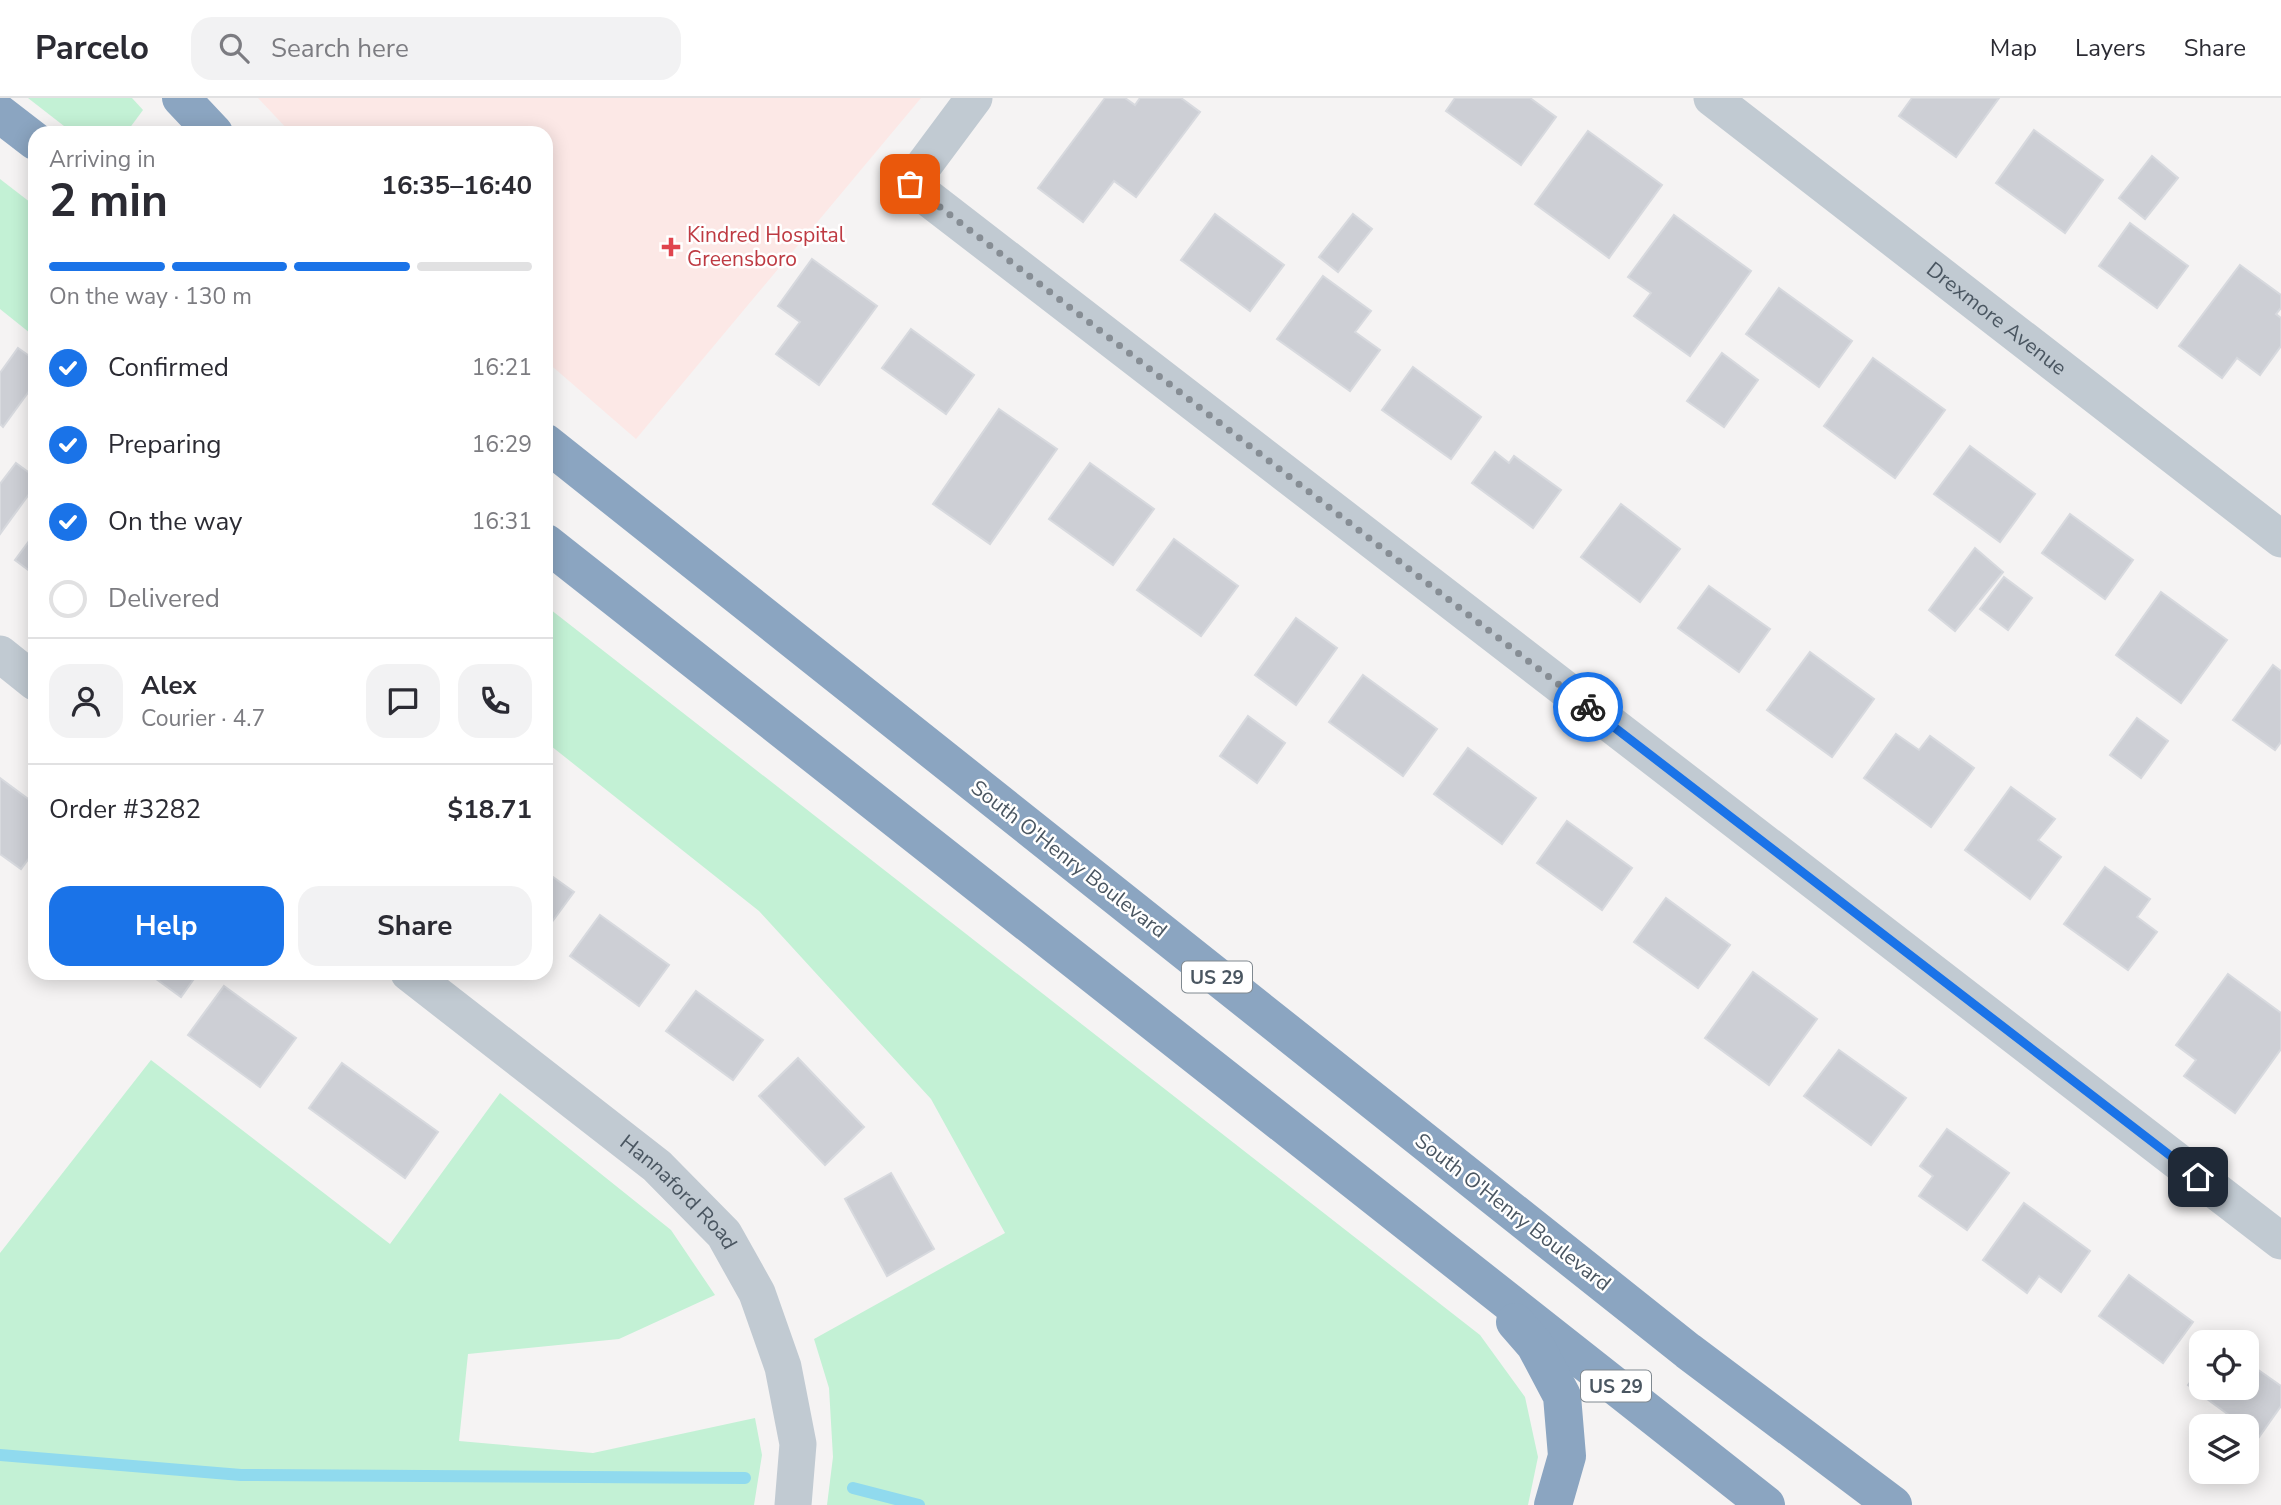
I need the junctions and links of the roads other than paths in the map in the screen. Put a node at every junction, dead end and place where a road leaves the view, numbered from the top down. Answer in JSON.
{"nodes":[{"id":1,"x":181,"y":98,"type":"edge"},
{"id":2,"x":974,"y":98,"type":"edge"},
{"id":3,"x":1713,"y":98,"type":"edge"},
{"id":4,"x":0,"y":114,"type":"edge"},
{"id":5,"x":207,"y":126,"type":"edge"},
{"id":6,"x":28,"y":136,"type":"edge"},
{"id":7,"x":553,"y":449,"type":"edge"},
{"id":8,"x":2281,"y":540,"type":"edge"},
{"id":9,"x":553,"y":549,"type":"edge"},
{"id":10,"x":0,"y":654,"type":"edge"},
{"id":11,"x":28,"y":676,"type":"edge"},
{"id":12,"x":418,"y":980,"type":"edge"},
{"id":13,"x":2275,"y":1224,"type":"edge"},
{"id":14,"x":1467,"y":1268,"type":"junction"},
{"id":15,"x":793,"y":1505,"type":"edge"},
{"id":16,"x":1553,"y":1505,"type":"edge"},
{"id":17,"x":1766,"y":1505,"type":"edge"},
{"id":18,"x":1893,"y":1505,"type":"edge"}],
"edges":[{"from":1,"to":5,"type":"highway"},
{"from":2,"to":13,"type":"street"},
{"from":3,"to":8,"type":"street","name":"Drexmore Avenue"},
{"from":4,"to":6,"type":"highway"},
{"from":7,"to":18,"type":"highway","name":"South O'Henry Boulevard","number":"US 29"},
{"from":9,"to":14,"type":"highway","number":"US 29"},
{"from":10,"to":11,"type":"street"},
{"from":12,"to":15,"type":"street","name":"Hannaford Road"},
{"from":14,"to":16,"type":"highway"},
{"from":14,"to":17,"type":"highway","number":"US 29"}]}
